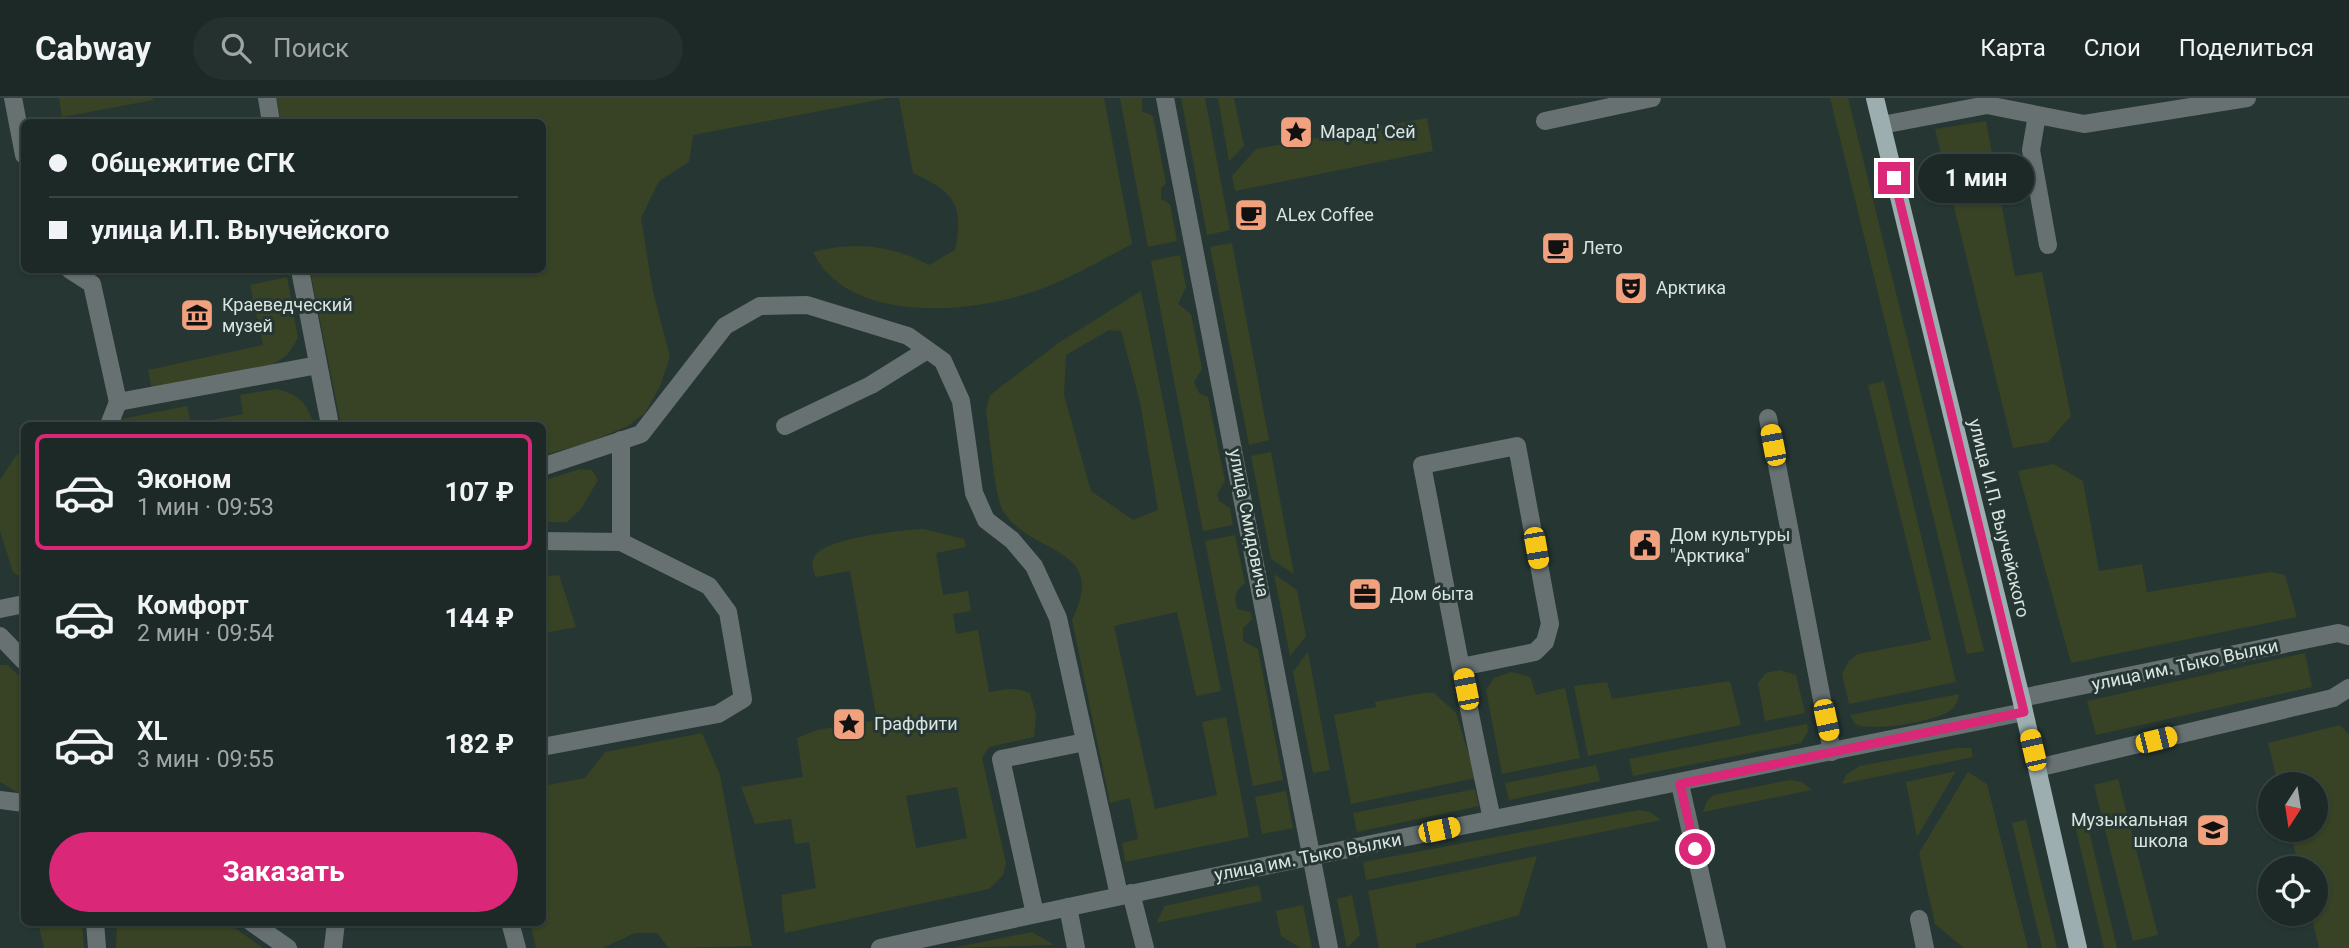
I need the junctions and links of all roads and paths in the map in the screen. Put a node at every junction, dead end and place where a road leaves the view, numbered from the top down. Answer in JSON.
{"nodes":[{"id":1,"x":13,"y":98,"type":"edge"},
{"id":2,"x":267,"y":98,"type":"edge"},
{"id":3,"x":1165,"y":98,"type":"edge"},
{"id":4,"x":1652,"y":98,"type":"edge"},
{"id":5,"x":1875,"y":98,"type":"edge"},
{"id":6,"x":2247,"y":98,"type":"edge"},
{"id":7,"x":2037,"y":115,"type":"junction"},
{"id":8,"x":270,"y":119,"type":"edge"},
{"id":9,"x":1545,"y":121,"type":"dead end"},
{"id":10,"x":1882,"y":125,"type":"junction"},
{"id":11,"x":21,"y":139,"type":"edge"},
{"id":12,"x":2048,"y":245,"type":"dead end"},
{"id":13,"x":75,"y":273,"type":"edge"},
{"id":14,"x":301,"y":273,"type":"edge"},
{"id":15,"x":927,"y":350,"type":"junction"},
{"id":16,"x":318,"y":365,"type":"junction"},
{"id":17,"x":118,"y":402,"type":"junction"},
{"id":18,"x":1768,"y":418,"type":"dead end"},
{"id":19,"x":110,"y":422,"type":"edge"},
{"id":20,"x":329,"y":422,"type":"edge"},
{"id":21,"x":785,"y":426,"type":"dead end"},
{"id":22,"x":621,"y":440,"type":"junction"},
{"id":23,"x":546,"y":466,"type":"edge"},
{"id":24,"x":546,"y":541,"type":"edge"},
{"id":25,"x":621,"y":542,"type":"junction"},
{"id":26,"x":1,"y":603,"type":"edge"},
{"id":27,"x":21,"y":604,"type":"edge"},
{"id":28,"x":0,"y":636,"type":"edge"},
{"id":29,"x":2349,"y":636,"type":"edge"},
{"id":30,"x":21,"y":658,"type":"edge"},
{"id":31,"x":1461,"y":667,"type":"junction"},
{"id":32,"x":2349,"y":688,"type":"edge"},
{"id":33,"x":2023,"y":705,"type":"junction"},
{"id":34,"x":1085,"y":742,"type":"junction"},
{"id":35,"x":546,"y":746,"type":"edge"},
{"id":36,"x":1832,"y":752,"type":"junction"},
{"id":37,"x":2037,"y":768,"type":"junction"},
{"id":38,"x":1680,"y":784,"type":"junction"},
{"id":39,"x":0,"y":800,"type":"edge"},
{"id":40,"x":21,"y":803,"type":"edge"},
{"id":41,"x":1492,"y":819,"type":"junction"},
{"id":42,"x":1312,"y":856,"type":"junction"},
{"id":43,"x":1125,"y":894,"type":"junction"},
{"id":44,"x":1068,"y":907,"type":"junction"},
{"id":45,"x":1035,"y":914,"type":"junction"},
{"id":46,"x":1919,"y":919,"type":"dead end"},
{"id":47,"x":95,"y":926,"type":"edge"},
{"id":48,"x":257,"y":926,"type":"edge"},
{"id":49,"x":336,"y":926,"type":"edge"},
{"id":50,"x":511,"y":926,"type":"edge"},
{"id":51,"x":97,"y":948,"type":"edge"},
{"id":52,"x":288,"y":948,"type":"edge"},
{"id":53,"x":333,"y":948,"type":"edge"},
{"id":54,"x":517,"y":948,"type":"edge"},
{"id":55,"x":880,"y":948,"type":"edge"},
{"id":56,"x":1076,"y":948,"type":"edge"},
{"id":57,"x":1145,"y":948,"type":"edge"},
{"id":58,"x":1329,"y":948,"type":"edge"},
{"id":59,"x":1717,"y":948,"type":"edge"},
{"id":60,"x":1925,"y":948,"type":"edge"},
{"id":61,"x":2078,"y":948,"type":"edge"}],
"edges":[{"from":1,"to":11,"type":"street"},
{"from":2,"to":8,"type":"street"},
{"from":3,"to":42,"type":"street","name":"улица Смидовича"},
{"from":4,"to":9,"type":"street"},
{"from":5,"to":10,"type":"main road","name":"улица И.П. Выучейского"},
{"from":6,"to":7,"type":"street"},
{"from":7,"to":10,"type":"street"},
{"from":7,"to":12,"type":"street"},
{"from":10,"to":33,"type":"main road","name":"улица И.П. Выучейского"},
{"from":13,"to":17,"type":"street"},
{"from":14,"to":16,"type":"street"},
{"from":15,"to":21,"type":"street"},
{"from":15,"to":22,"type":"street"},
{"from":15,"to":34,"type":"street"},
{"from":16,"to":17,"type":"street"},
{"from":16,"to":20,"type":"street"},
{"from":17,"to":19,"type":"street"},
{"from":18,"to":36,"type":"street"},
{"from":22,"to":23,"type":"street"},
{"from":22,"to":25,"type":"street"},
{"from":24,"to":25,"type":"street"},
{"from":25,"to":35,"type":"street"},
{"from":26,"to":27,"type":"street"},
{"from":28,"to":30,"type":"street"},
{"from":29,"to":33,"type":"street","name":"улица им. Тыко Вылки"},
{"from":31,"to":31,"type":"street"},
{"from":31,"to":41,"type":"street"},
{"from":32,"to":37,"type":"street"},
{"from":33,"to":36,"type":"street","name":"улица им. Тыко Вылки"},
{"from":33,"to":37,"type":"main road","name":"улица И.П. Выучейского"},
{"from":34,"to":43,"type":"street"},
{"from":34,"to":45,"type":"street"},
{"from":36,"to":38,"type":"street","name":"улица им. Тыко Вылки"},
{"from":37,"to":61,"type":"main road","name":"улица И.П. Выучейского"},
{"from":38,"to":41,"type":"street","name":"улица им. Тыко Вылки"},
{"from":38,"to":59,"type":"street"},
{"from":39,"to":40,"type":"street"},
{"from":41,"to":42,"type":"street","name":"улица им. Тыко Вылки"},
{"from":42,"to":43,"type":"street","name":"улица им. Тыко Вылки"},
{"from":42,"to":58,"type":"street","name":"улица Смидовича"},
{"from":43,"to":44,"type":"street","name":"улица им. Тыко Вылки"},
{"from":43,"to":57,"type":"street"},
{"from":44,"to":45,"type":"street","name":"улица им. Тыко Вылки"},
{"from":44,"to":56,"type":"street"},
{"from":45,"to":55,"type":"street","name":"улица им. Тыко Вылки"},
{"from":46,"to":60,"type":"street"},
{"from":47,"to":51,"type":"street"},
{"from":48,"to":52,"type":"street"},
{"from":49,"to":53,"type":"street"},
{"from":50,"to":54,"type":"street"}]}
